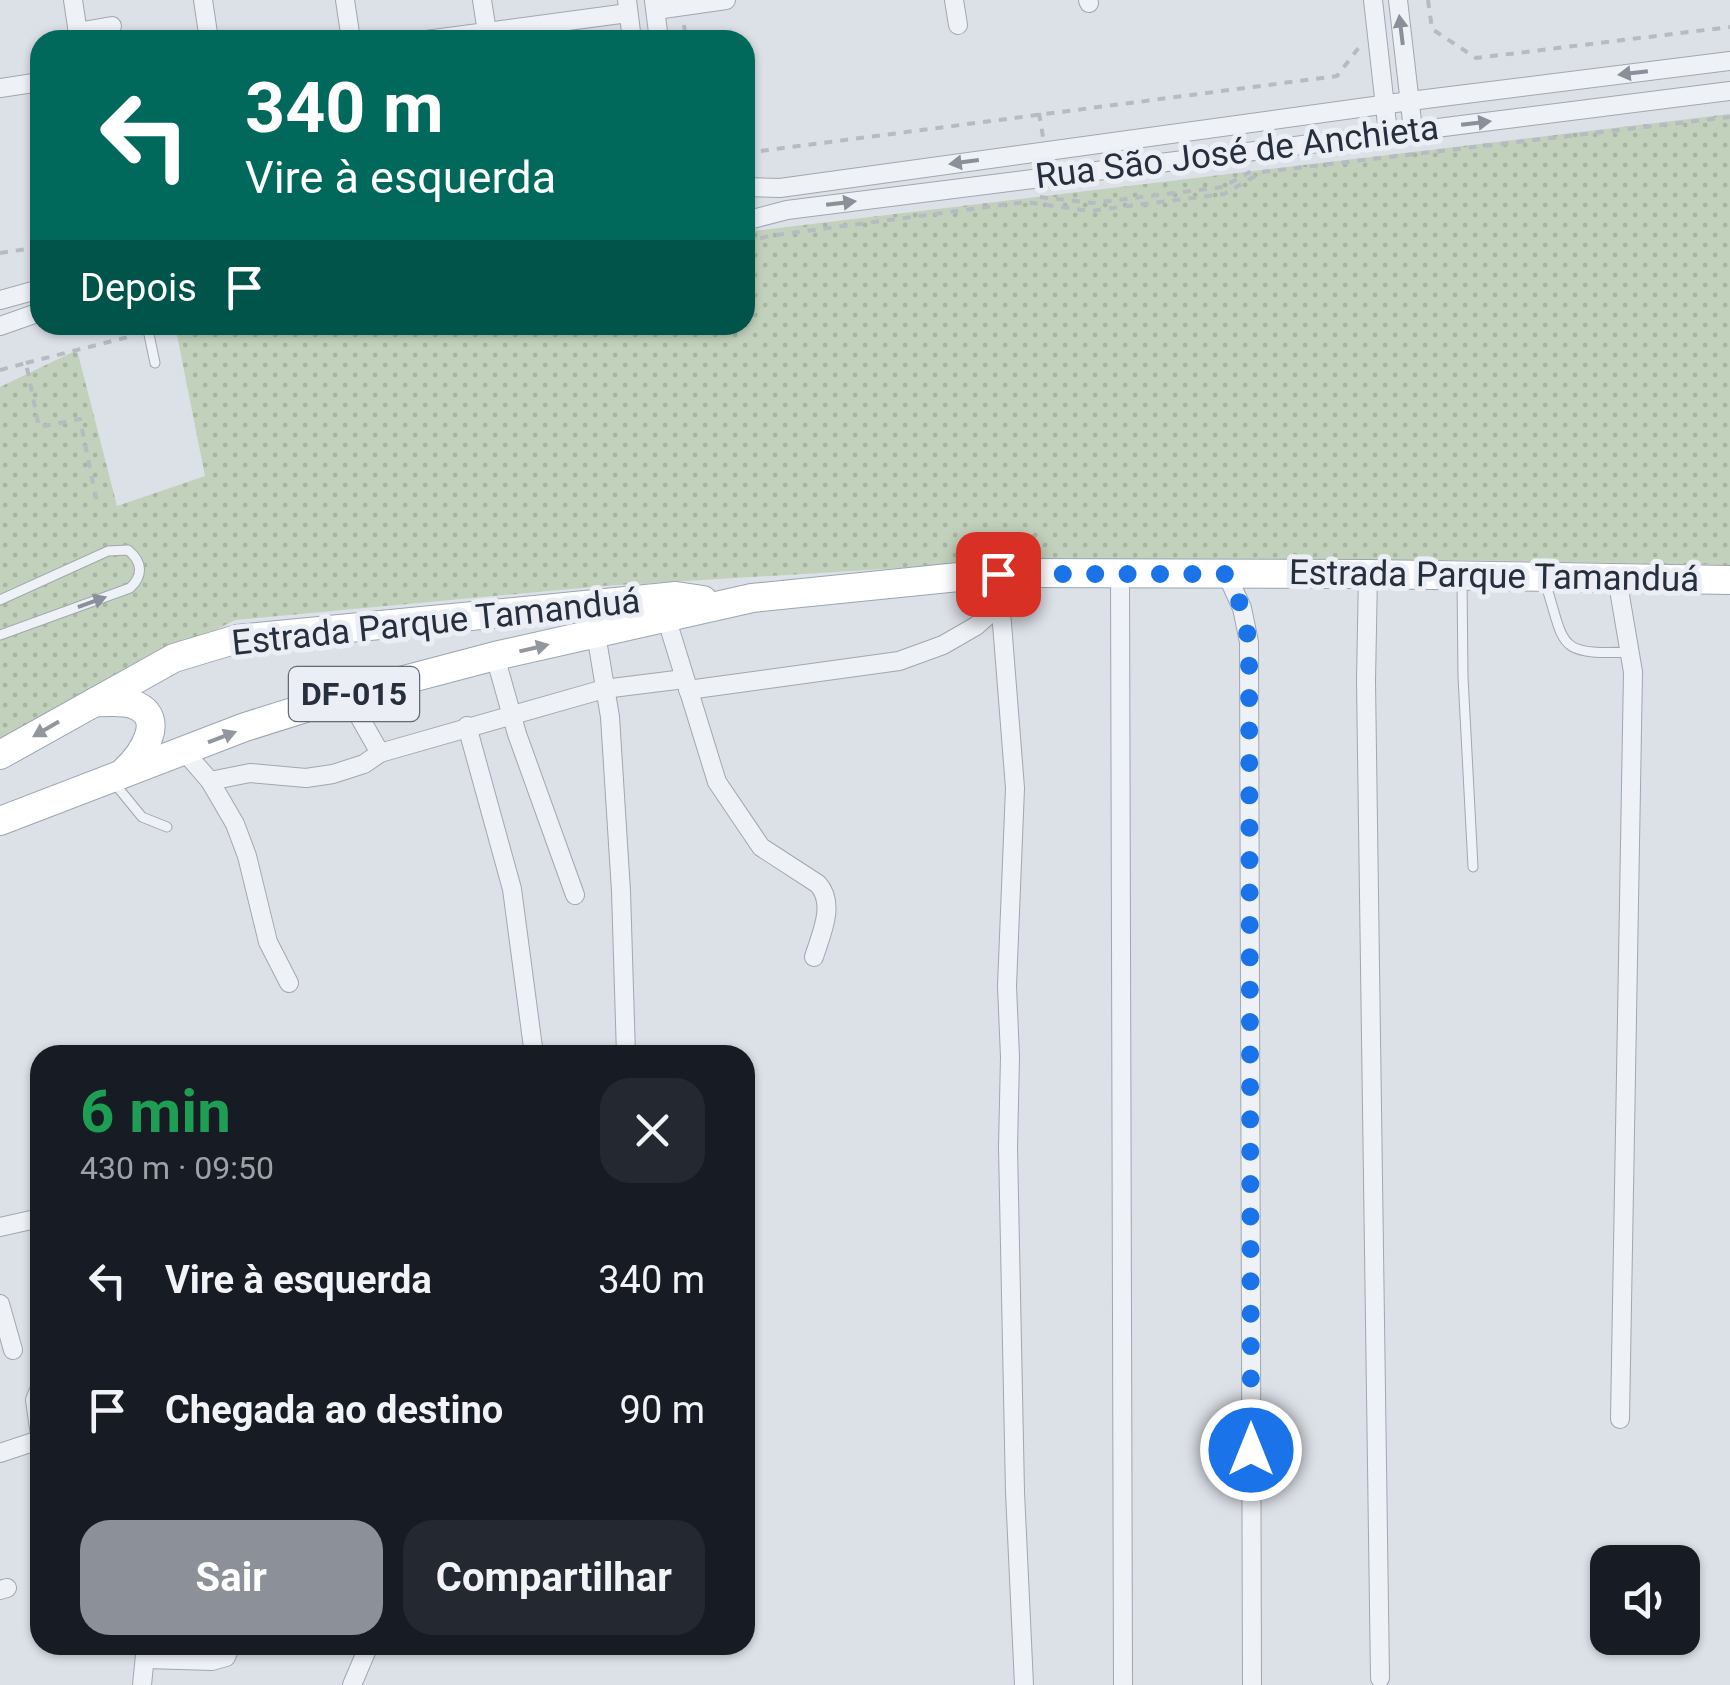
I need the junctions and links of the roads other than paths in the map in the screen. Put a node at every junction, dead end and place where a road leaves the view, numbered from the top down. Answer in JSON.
{"nodes":[{"id":1,"x":72,"y":0,"type":"edge"},
{"id":2,"x":203,"y":0,"type":"edge"},
{"id":3,"x":345,"y":0,"type":"edge"},
{"id":4,"x":482,"y":0,"type":"edge"},
{"id":5,"x":726,"y":0,"type":"edge"},
{"id":6,"x":954,"y":0,"type":"edge"},
{"id":7,"x":1373,"y":0,"type":"edge"},
{"id":8,"x":1398,"y":0,"type":"edge"},
{"id":9,"x":656,"y":10,"type":"edge"},
{"id":10,"x":629,"y":19,"type":"edge"},
{"id":11,"x":958,"y":25,"type":"dead end"},
{"id":12,"x":112,"y":26,"type":"dead end"},
{"id":13,"x":77,"y":30,"type":"edge"},
{"id":14,"x":98,"y":30,"type":"edge"},
{"id":15,"x":208,"y":30,"type":"edge"},
{"id":16,"x":350,"y":30,"type":"edge"},
{"id":17,"x":487,"y":30,"type":"edge"},
{"id":18,"x":509,"y":30,"type":"edge"},
{"id":19,"x":1730,"y":61,"type":"edge"},
{"id":20,"x":30,"y":84,"type":"edge"},
{"id":21,"x":0,"y":88,"type":"edge"},
{"id":22,"x":1730,"y":91,"type":"edge"},
{"id":23,"x":1410,"y":101,"type":"junction"},
{"id":24,"x":1384,"y":105,"type":"junction"},
{"id":25,"x":1412,"y":130,"type":"junction"},
{"id":26,"x":1388,"y":134,"type":"junction"},
{"id":27,"x":755,"y":187,"type":"edge"},
{"id":28,"x":755,"y":218,"type":"edge"},
{"id":29,"x":30,"y":291,"type":"edge"},
{"id":30,"x":0,"y":300,"type":"edge"},
{"id":31,"x":30,"y":316,"type":"edge"},
{"id":32,"x":0,"y":326,"type":"edge"},
{"id":33,"x":149,"y":335,"type":"edge"},
{"id":34,"x":155,"y":363,"type":"dead end"},
{"id":35,"x":998,"y":574,"type":"junction"},
{"id":36,"x":1120,"y":574,"type":"junction"},
{"id":37,"x":1226,"y":574,"type":"junction"},
{"id":38,"x":1368,"y":574,"type":"junction"},
{"id":39,"x":1462,"y":575,"type":"junction"},
{"id":40,"x":1544,"y":576,"type":"junction"},
{"id":41,"x":1617,"y":578,"type":"junction"},
{"id":42,"x":1730,"y":580,"type":"edge"},
{"id":43,"x":0,"y":600,"type":"edge"},
{"id":44,"x":719,"y":603,"type":"junction"},
{"id":45,"x":1001,"y":604,"type":"junction"},
{"id":46,"x":666,"y":617,"type":"junction"},
{"id":47,"x":0,"y":634,"type":"edge"},
{"id":48,"x":596,"y":634,"type":"junction"},
{"id":49,"x":1630,"y":652,"type":"junction"},
{"id":50,"x":495,"y":656,"type":"junction"},
{"id":51,"x":686,"y":684,"type":"junction"},
{"id":52,"x":604,"y":689,"type":"junction"},
{"id":53,"x":347,"y":695,"type":"junction"},
{"id":54,"x":93,"y":702,"type":"junction"},
{"id":55,"x":510,"y":714,"type":"junction"},
{"id":56,"x":467,"y":726,"type":"junction"},
{"id":57,"x":184,"y":751,"type":"junction"},
{"id":58,"x":380,"y":753,"type":"junction"},
{"id":59,"x":0,"y":756,"type":"edge"},
{"id":60,"x":118,"y":775,"type":"junction"},
{"id":61,"x":210,"y":781,"type":"junction"},
{"id":62,"x":0,"y":821,"type":"edge"},
{"id":63,"x":167,"y":827,"type":"dead end"},
{"id":64,"x":1473,"y":868,"type":"dead end"},
{"id":65,"x":575,"y":895,"type":"dead end"},
{"id":66,"x":814,"y":956,"type":"dead end"},
{"id":67,"x":289,"y":983,"type":"dead end"},
{"id":68,"x":533,"y":1045,"type":"edge"},
{"id":69,"x":626,"y":1045,"type":"edge"},
{"id":70,"x":30,"y":1220,"type":"edge"},
{"id":71,"x":0,"y":1227,"type":"edge"},
{"id":72,"x":0,"y":1304,"type":"edge"},
{"id":73,"x":12,"y":1350,"type":"dead end"},
{"id":74,"x":1620,"y":1419,"type":"dead end"},
{"id":75,"x":30,"y":1443,"type":"edge"},
{"id":76,"x":0,"y":1453,"type":"edge"},
{"id":77,"x":146,"y":1655,"type":"edge"},
{"id":78,"x":168,"y":1655,"type":"edge"},
{"id":79,"x":227,"y":1655,"type":"edge"},
{"id":80,"x":365,"y":1655,"type":"edge"},
{"id":81,"x":1380,"y":1678,"type":"dead end"},
{"id":82,"x":142,"y":1685,"type":"edge"},
{"id":83,"x":352,"y":1685,"type":"edge"},
{"id":84,"x":1024,"y":1685,"type":"edge"},
{"id":85,"x":1123,"y":1685,"type":"edge"},
{"id":86,"x":1252,"y":1685,"type":"edge"}],
"edges":[{"from":1,"to":13,"type":"street"},
{"from":2,"to":15,"type":"street"},
{"from":3,"to":16,"type":"street"},
{"from":4,"to":17,"type":"street"},
{"from":5,"to":9,"type":"street"},
{"from":6,"to":11,"type":"street"},
{"from":7,"to":24,"type":"street"},
{"from":23,"to":8,"type":"street","one_way":true},
{"from":9,"to":10,"type":"street"},
{"from":10,"to":18,"type":"street"},
{"from":12,"to":14,"type":"street"},
{"from":19,"to":23,"type":"street","name":"Rua São José de Anchieta","one_way":true},
{"from":20,"to":21,"type":"street"},
{"from":25,"to":22,"type":"street","name":"Rua São José de Anchieta","one_way":true},
{"from":23,"to":24,"type":"street","name":"Rua São José de Anchieta"},
{"from":23,"to":25,"type":"street"},
{"from":24,"to":26,"type":"street"},
{"from":24,"to":27,"type":"street","name":"Rua São José de Anchieta","one_way":true},
{"from":25,"to":26,"type":"street","name":"Rua São José de Anchieta"},
{"from":28,"to":26,"type":"street","name":"Rua São José de Anchieta","one_way":true},
{"from":29,"to":30,"type":"street"},
{"from":31,"to":32,"type":"street"},
{"from":33,"to":34,"type":"lane"},
{"from":35,"to":36,"type":"main road","name":"Estrada Parque Tamanduá","number":"DF-015"},
{"from":35,"to":44,"type":"main road","name":"Estrada Parque Tamanduá","number":"DF-015"},
{"from":35,"to":45,"type":"street"},
{"from":36,"to":37,"type":"main road","name":"Estrada Parque Tamanduá","number":"DF-015"},
{"from":36,"to":85,"type":"street"},
{"from":37,"to":38,"type":"main road","name":"Estrada Parque Tamanduá","number":"DF-015"},
{"from":37,"to":86,"type":"street"},
{"from":38,"to":39,"type":"main road","name":"Estrada Parque Tamanduá","number":"DF-015"},
{"from":38,"to":81,"type":"street"},
{"from":39,"to":40,"type":"main road","name":"Estrada Parque Tamanduá","number":"DF-015"},
{"from":39,"to":64,"type":"lane"},
{"from":40,"to":41,"type":"main road","name":"Estrada Parque Tamanduá","number":"DF-015"},
{"from":40,"to":49,"type":"lane"},
{"from":41,"to":42,"type":"main road","name":"Estrada Parque Tamanduá","number":"DF-015"},
{"from":41,"to":49,"type":"street"},
{"from":47,"to":43,"type":"lane","one_way":true},
{"from":44,"to":46,"type":"main road","name":"Estrada Parque Tamanduá","number":"DF-015"},
{"from":44,"to":54,"type":"main road","name":"Estrada Parque Tamanduá","number":"DF-015"},
{"from":45,"to":51,"type":"street"},
{"from":45,"to":84,"type":"street"},
{"from":46,"to":48,"type":"main road","name":"Estrada Parque Tamanduá","number":"DF-015"},
{"from":46,"to":51,"type":"street"},
{"from":50,"to":48,"type":"main road","name":"Estrada Parque Tamanduá","number":"DF-015","one_way":true},
{"from":48,"to":52,"type":"street"},
{"from":49,"to":74,"type":"street"},
{"from":50,"to":53,"type":"main road","name":"Estrada Parque Tamanduá","number":"DF-015"},
{"from":50,"to":55,"type":"street"},
{"from":51,"to":52,"type":"street"},
{"from":51,"to":66,"type":"street"},
{"from":52,"to":55,"type":"street"},
{"from":52,"to":69,"type":"street"},
{"from":57,"to":53,"type":"main road","name":"Estrada Parque Tamanduá","number":"DF-015","one_way":true},
{"from":53,"to":58,"type":"street"},
{"from":54,"to":59,"type":"main road","name":"Estrada Parque Tamanduá","number":"DF-015","one_way":true},
{"from":54,"to":60,"type":"main road"},
{"from":55,"to":56,"type":"street"},
{"from":55,"to":65,"type":"street"},
{"from":56,"to":58,"type":"street"},
{"from":56,"to":68,"type":"street"},
{"from":57,"to":60,"type":"main road","name":"Estrada Parque Tamanduá","number":"DF-015"},
{"from":57,"to":61,"type":"street"},
{"from":58,"to":61,"type":"street"},
{"from":60,"to":62,"type":"main road","name":"Estrada Parque Tamanduá","number":"DF-015"},
{"from":60,"to":63,"type":"lane"},
{"from":61,"to":67,"type":"street"},
{"from":70,"to":71,"type":"street"},
{"from":72,"to":73,"type":"street"},
{"from":75,"to":76,"type":"street"},
{"from":77,"to":82,"type":"street"},
{"from":78,"to":79,"type":"street"},
{"from":80,"to":83,"type":"street"}]}
